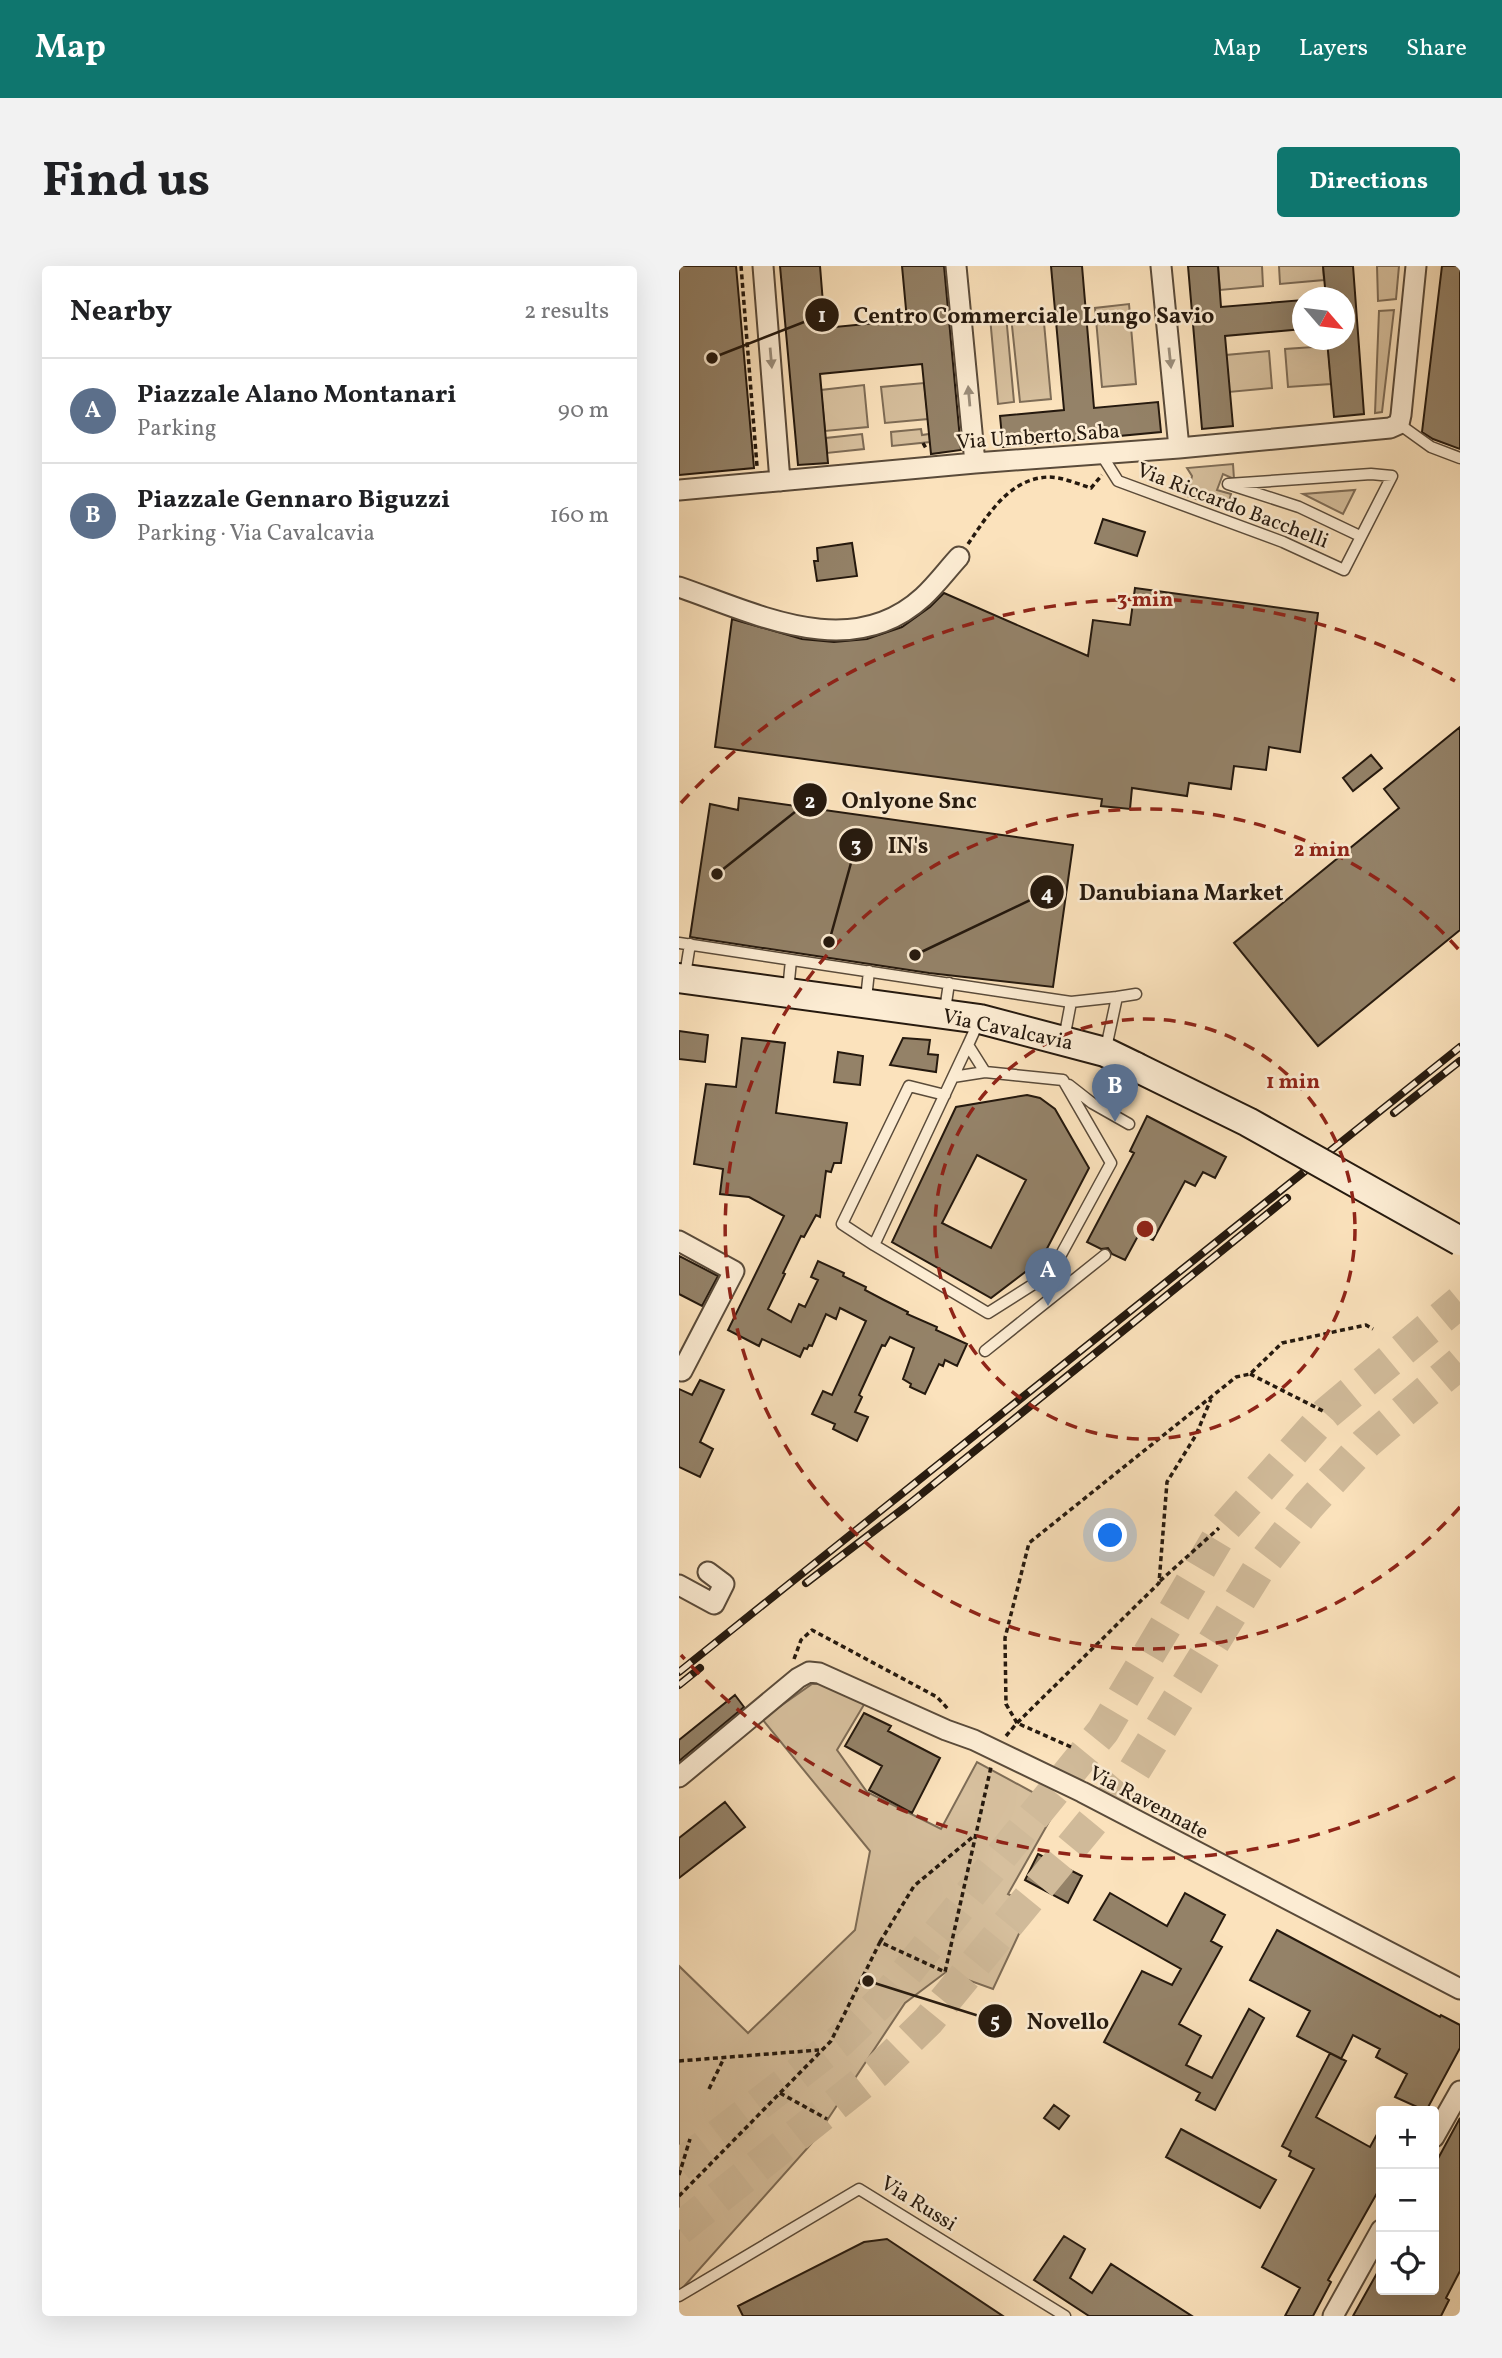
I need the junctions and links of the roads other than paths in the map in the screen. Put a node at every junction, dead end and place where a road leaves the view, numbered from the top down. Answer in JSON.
{"nodes":[{"id":1,"x":763,"y":266,"type":"edge"},
{"id":2,"x":956,"y":266,"type":"edge"},
{"id":3,"x":1161,"y":266,"type":"edge"},
{"id":4,"x":1416,"y":266,"type":"edge"},
{"id":5,"x":1399,"y":424,"type":"junction"},
{"id":6,"x":1179,"y":448,"type":"junction"},
{"id":7,"x":1460,"y":458,"type":"edge"},
{"id":8,"x":1105,"y":461,"type":"junction"},
{"id":9,"x":975,"y":463,"type":"junction"},
{"id":10,"x":780,"y":481,"type":"junction"},
{"id":11,"x":679,"y":490,"type":"edge"},
{"id":12,"x":1360,"y":536,"type":"junction"},
{"id":13,"x":959,"y":557,"type":"road end"},
{"id":14,"x":679,"y":587,"type":"edge"},
{"id":15,"x":679,"y":943,"type":"edge"},
{"id":16,"x":690,"y":944,"type":"junction"},
{"id":17,"x":792,"y":960,"type":"junction"},
{"id":18,"x":869,"y":971,"type":"junction"},
{"id":19,"x":682,"y":978,"type":"edge"},
{"id":20,"x":949,"y":983,"type":"junction"},
{"id":21,"x":788,"y":992,"type":"junction"},
{"id":22,"x":1136,"y":994,"type":"dead end"},
{"id":23,"x":1117,"y":997,"type":"junction"},
{"id":24,"x":1071,"y":1002,"type":"junction"},
{"id":25,"x":865,"y":1003,"type":"junction"},
{"id":26,"x":945,"y":1014,"type":"junction"},
{"id":27,"x":980,"y":1020,"type":"junction"},
{"id":28,"x":1064,"y":1040,"type":"junction"},
{"id":29,"x":968,"y":1045,"type":"junction"},
{"id":30,"x":1105,"y":1052,"type":"junction"},
{"id":31,"x":985,"y":1072,"type":"junction"},
{"id":32,"x":953,"y":1077,"type":"junction"},
{"id":33,"x":1063,"y":1080,"type":"junction"},
{"id":34,"x":945,"y":1096,"type":"junction"},
{"id":35,"x":1129,"y":1124,"type":"dead end"},
{"id":36,"x":679,"y":1241,"type":"edge"},
{"id":37,"x":1460,"y":1241,"type":"edge"},
{"id":38,"x":874,"y":1245,"type":"junction"},
{"id":39,"x":1105,"y":1255,"type":"dead end"},
{"id":40,"x":1051,"y":1273,"type":"junction"},
{"id":41,"x":1065,"y":1287,"type":"junction"},
{"id":42,"x":985,"y":1351,"type":"dead end"},
{"id":43,"x":679,"y":1369,"type":"edge"},
{"id":44,"x":708,"y":1572,"type":"dead end"},
{"id":45,"x":679,"y":1585,"type":"edge"},
{"id":46,"x":679,"y":1777,"type":"edge"},
{"id":47,"x":1460,"y":1989,"type":"edge"},
{"id":48,"x":1460,"y":2091,"type":"edge"},
{"id":49,"x":1439,"y":2128,"type":"edge"},
{"id":50,"x":1380,"y":2232,"type":"edge"},
{"id":51,"x":679,"y":2296,"type":"edge"},
{"id":52,"x":1065,"y":2316,"type":"edge"},
{"id":53,"x":1333,"y":2316,"type":"edge"}],
"edges":[{"from":1,"to":10,"type":"street","one_way":true},
{"from":9,"to":2,"type":"street","one_way":true},
{"from":3,"to":6,"type":"street","one_way":true},
{"from":4,"to":5,"type":"street"},
{"from":5,"to":6,"type":"street","name":"Via Umberto Saba"},
{"from":5,"to":7,"type":"lane"},
{"from":6,"to":8,"type":"street","name":"Via Umberto Saba"},
{"from":8,"to":9,"type":"street","name":"Via Umberto Saba"},
{"from":8,"to":12,"type":"lane","name":"Via Riccardo Bacchelli"},
{"from":9,"to":10,"type":"street","name":"Via Umberto Saba"},
{"from":10,"to":11,"type":"street","name":"Via Umberto Saba"},
{"from":12,"to":12,"type":"lane","name":"Via Riccardo Bacchelli"},
{"from":13,"to":14,"type":"street"},
{"from":15,"to":16,"type":"lane"},
{"from":16,"to":17,"type":"lane"},
{"from":16,"to":19,"type":"lane"},
{"from":17,"to":18,"type":"lane"},
{"from":17,"to":21,"type":"lane"},
{"from":18,"to":20,"type":"lane"},
{"from":18,"to":25,"type":"lane"},
{"from":19,"to":21,"type":"main road","name":"Via Cavalcavia"},
{"from":20,"to":24,"type":"lane"},
{"from":20,"to":26,"type":"lane"},
{"from":21,"to":25,"type":"main road","name":"Via Cavalcavia"},
{"from":22,"to":23,"type":"lane"},
{"from":23,"to":24,"type":"lane"},
{"from":23,"to":30,"type":"lane"},
{"from":24,"to":28,"type":"lane"},
{"from":25,"to":26,"type":"main road","name":"Via Cavalcavia"},
{"from":26,"to":27,"type":"main road","name":"Via Cavalcavia"},
{"from":27,"to":28,"type":"main road","name":"Via Cavalcavia"},
{"from":27,"to":29,"type":"lane"},
{"from":28,"to":30,"type":"main road","name":"Via Cavalcavia"},
{"from":29,"to":31,"type":"lane"},
{"from":29,"to":32,"type":"lane"},
{"from":30,"to":37,"type":"main road","name":"Via Cavalcavia","bridge":true},
{"from":31,"to":32,"type":"lane"},
{"from":31,"to":33,"type":"lane"},
{"from":32,"to":34,"type":"lane"},
{"from":33,"to":35,"type":"lane"},
{"from":33,"to":40,"type":"lane"},
{"from":34,"to":38,"type":"lane"},
{"from":34,"to":38,"type":"lane"},
{"from":36,"to":43,"type":"street"},
{"from":38,"to":40,"type":"lane"},
{"from":39,"to":41,"type":"lane"},
{"from":40,"to":41,"type":"lane"},
{"from":41,"to":42,"type":"lane"},
{"from":44,"to":45,"type":"street"},
{"from":46,"to":47,"type":"street","name":"Via Ravennate"},
{"from":48,"to":49,"type":"street"},
{"from":50,"to":53,"type":"street"},
{"from":51,"to":52,"type":"lane","name":"Via Russi"}]}
